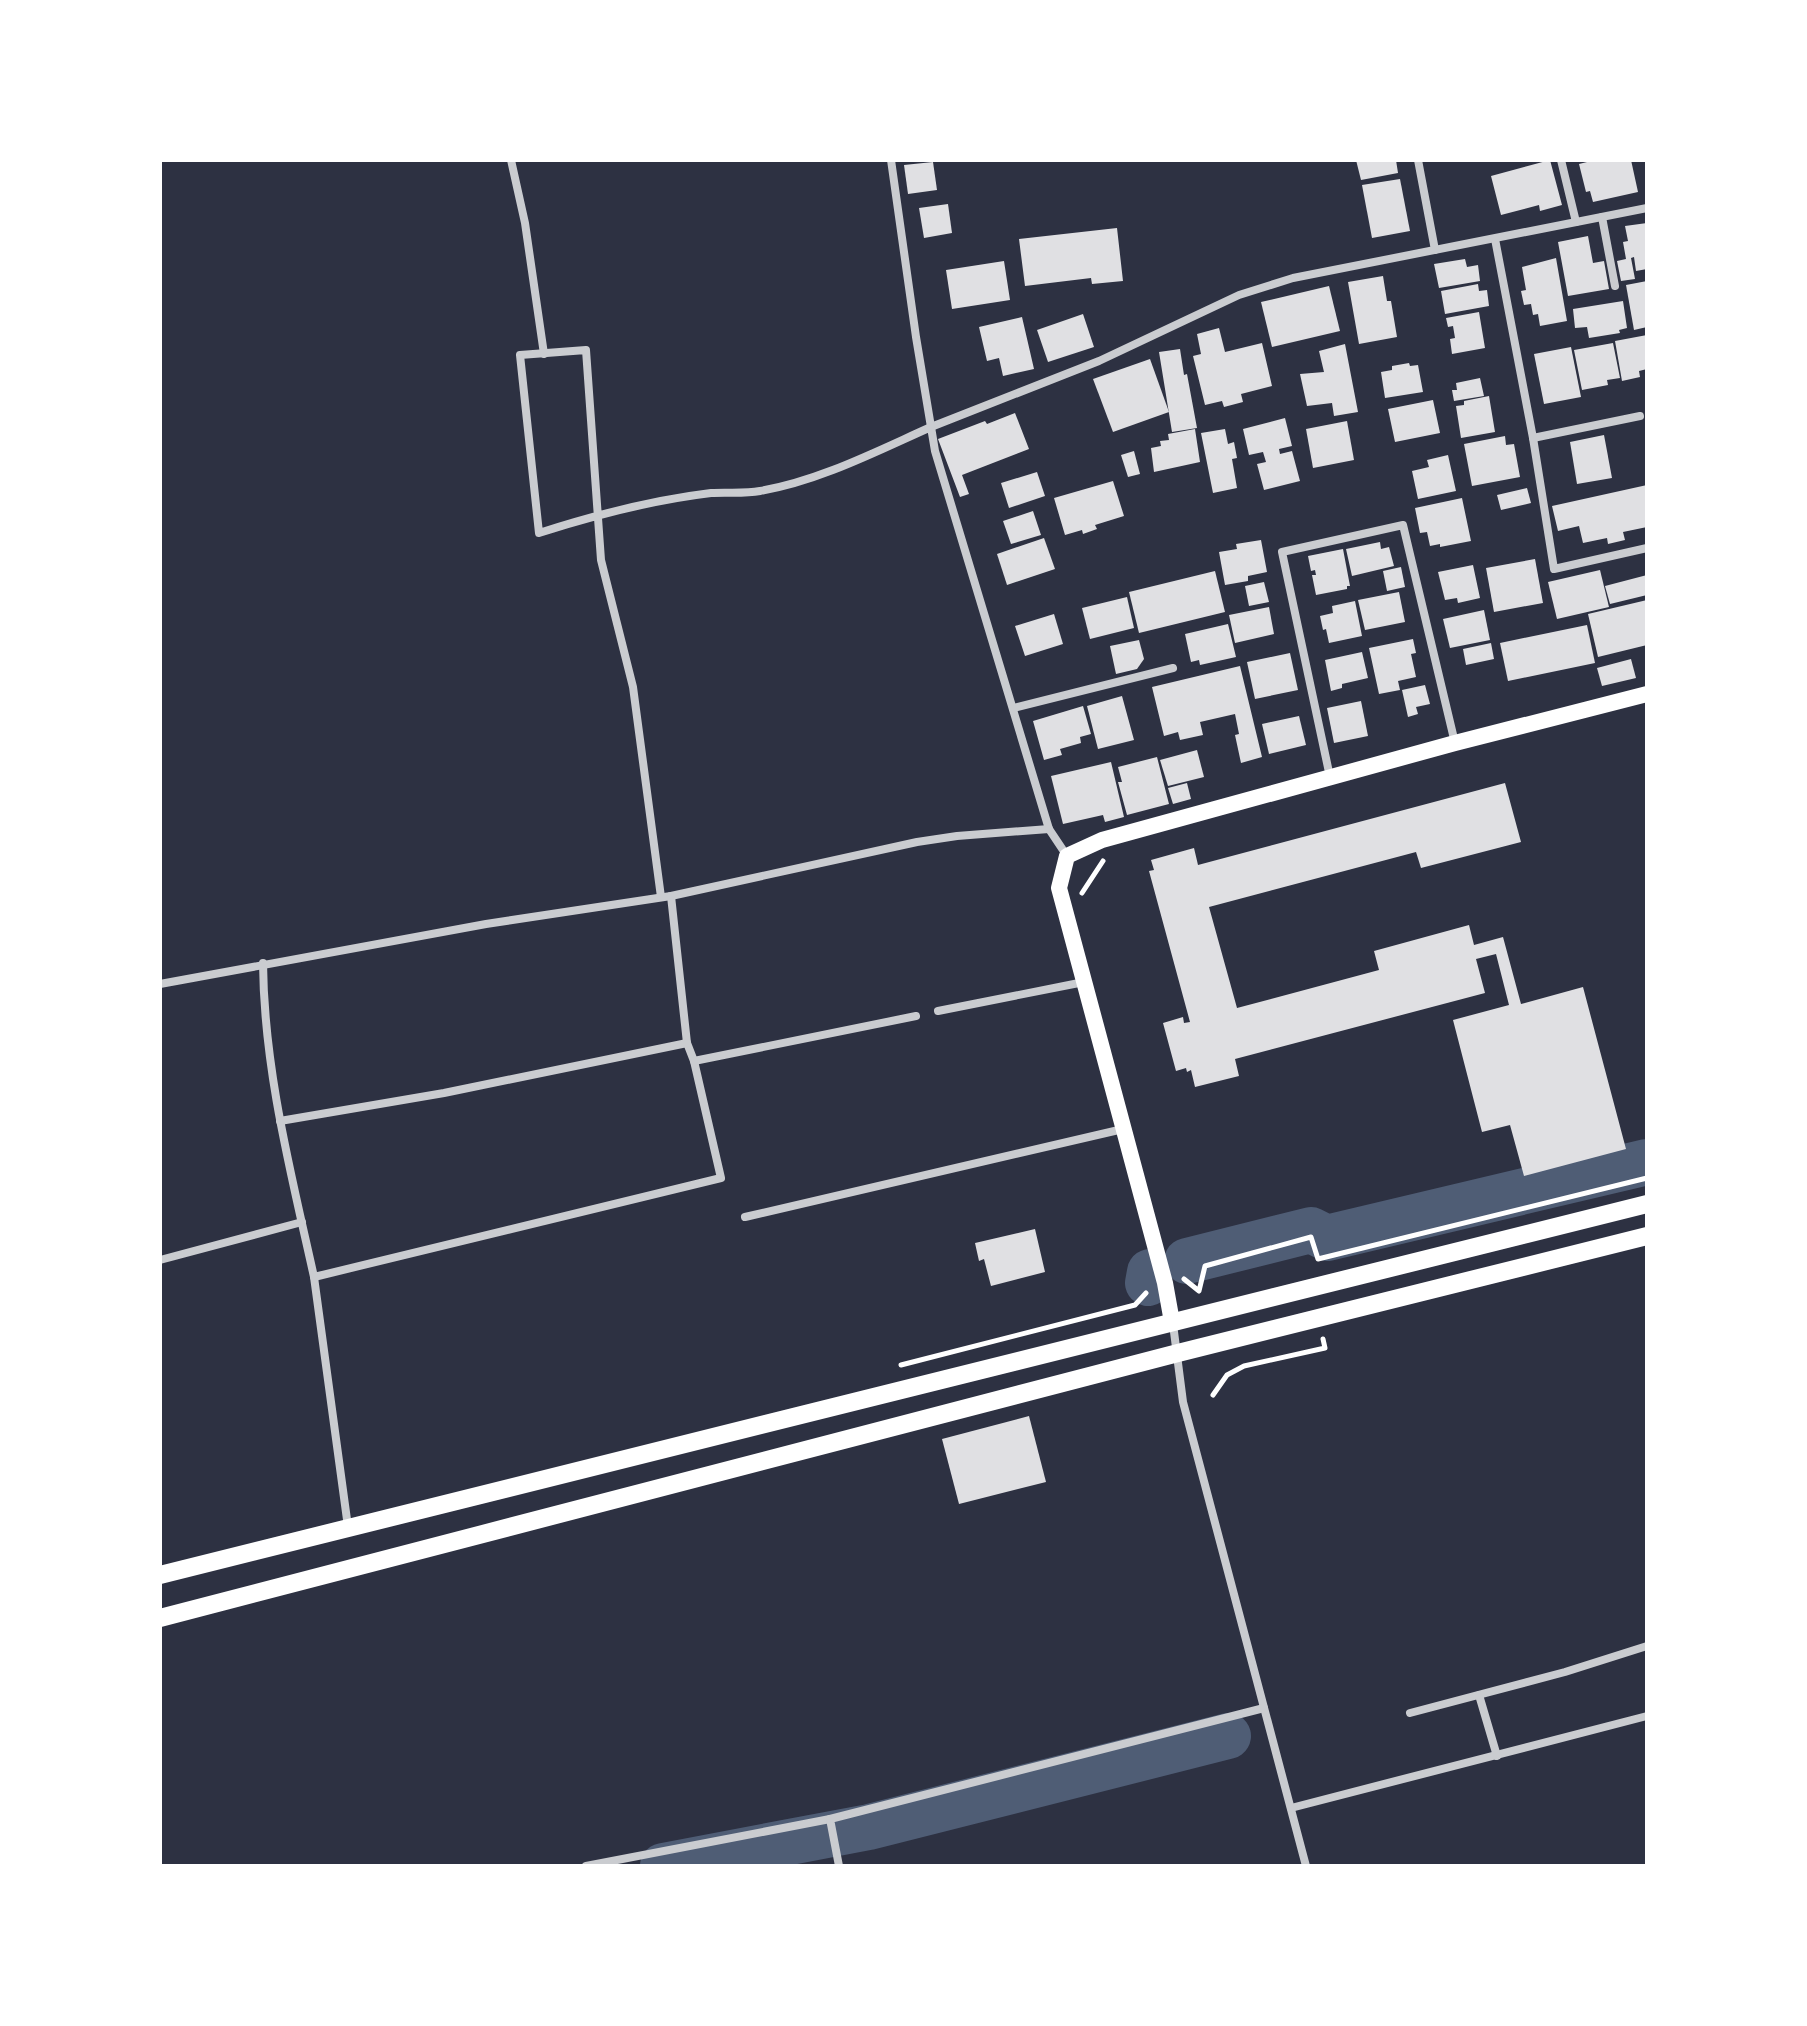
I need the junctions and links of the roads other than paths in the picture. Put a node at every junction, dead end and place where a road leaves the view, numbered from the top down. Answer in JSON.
{"nodes":[{"id":1,"x":511,"y":160,"type":"edge"},
{"id":2,"x":891,"y":160,"type":"edge"},
{"id":3,"x":1418,"y":160,"type":"edge"},
{"id":4,"x":1561,"y":160,"type":"edge"},
{"id":5,"x":1647,"y":208,"type":"edge"},
{"id":6,"x":1602,"y":217,"type":"junction"},
{"id":7,"x":1576,"y":222,"type":"junction"},
{"id":8,"x":1495,"y":239,"type":"junction"},
{"id":9,"x":1435,"y":250,"type":"junction"},
{"id":10,"x":1615,"y":286,"type":"dead end"},
{"id":11,"x":544,"y":354,"type":"junction"},
{"id":12,"x":1640,"y":416,"type":"dead end"},
{"id":13,"x":931,"y":427,"type":"junction"},
{"id":14,"x":1533,"y":438,"type":"junction"},
{"id":15,"x":599,"y":513,"type":"junction"},
{"id":16,"x":1647,"y":548,"type":"edge"},
{"id":17,"x":1173,"y":668,"type":"dead end"},
{"id":18,"x":1647,"y":694,"type":"edge"},
{"id":19,"x":1014,"y":708,"type":"junction"},
{"id":20,"x":1455,"y":743,"type":"junction"},
{"id":21,"x":1330,"y":777,"type":"junction"},
{"id":22,"x":1049,"y":829,"type":"junction"},
{"id":23,"x":1067,"y":856,"type":"junction"},
{"id":24,"x":666,"y":897,"type":"junction"},
{"id":25,"x":263,"y":963,"type":"junction"},
{"id":26,"x":1084,"y":982,"type":"junction"},
{"id":27,"x":160,"y":984,"type":"edge"},
{"id":28,"x":938,"y":1011,"type":"dead end"},
{"id":29,"x":916,"y":1016,"type":"dead end"},
{"id":30,"x":687,"y":1043,"type":"junction"},
{"id":31,"x":694,"y":1061,"type":"junction"},
{"id":32,"x":280,"y":1121,"type":"junction"},
{"id":33,"x":1124,"y":1129,"type":"junction"},
{"id":34,"x":1647,"y":1204,"type":"edge"},
{"id":35,"x":745,"y":1217,"type":"dead end"},
{"id":36,"x":302,"y":1222,"type":"junction"},
{"id":37,"x":1647,"y":1236,"type":"edge"},
{"id":38,"x":160,"y":1260,"type":"edge"},
{"id":39,"x":314,"y":1277,"type":"junction"},
{"id":40,"x":1172,"y":1322,"type":"junction"},
{"id":41,"x":1178,"y":1353,"type":"junction"},
{"id":42,"x":348,"y":1527,"type":"junction"},
{"id":43,"x":160,"y":1575,"type":"edge"},
{"id":44,"x":160,"y":1618,"type":"edge"},
{"id":45,"x":1647,"y":1646,"type":"edge"},
{"id":46,"x":1479,"y":1695,"type":"junction"},
{"id":47,"x":1264,"y":1708,"type":"junction"},
{"id":48,"x":1410,"y":1713,"type":"dead end"},
{"id":49,"x":1647,"y":1716,"type":"edge"},
{"id":50,"x":1497,"y":1756,"type":"junction"},
{"id":51,"x":1291,"y":1808,"type":"junction"},
{"id":52,"x":830,"y":1819,"type":"junction"},
{"id":53,"x":586,"y":1866,"type":"edge"},
{"id":54,"x":839,"y":1866,"type":"edge"},
{"id":55,"x":1306,"y":1866,"type":"edge"}],
"edges":[{"from":1,"to":11,"type":"street"},
{"from":2,"to":13,"type":"street"},
{"from":3,"to":9,"type":"street"},
{"from":4,"to":7,"type":"street"},
{"from":5,"to":6,"type":"street"},
{"from":6,"to":7,"type":"street"},
{"from":6,"to":10,"type":"street"},
{"from":7,"to":8,"type":"street"},
{"from":8,"to":9,"type":"street"},
{"from":8,"to":14,"type":"street"},
{"from":9,"to":13,"type":"street"},
{"from":11,"to":15,"type":"street"},
{"from":11,"to":15,"type":"street"},
{"from":12,"to":14,"type":"street"},
{"from":13,"to":15,"type":"street"},
{"from":13,"to":19,"type":"street"},
{"from":14,"to":16,"type":"street"},
{"from":15,"to":24,"type":"street"},
{"from":17,"to":19,"type":"street"},
{"from":18,"to":20,"type":"main road"},
{"from":19,"to":22,"type":"street"},
{"from":20,"to":21,"type":"main road"},
{"from":20,"to":21,"type":"street"},
{"from":21,"to":23,"type":"main road"},
{"from":22,"to":23,"type":"street"},
{"from":22,"to":24,"type":"street"},
{"from":23,"to":26,"type":"main road"},
{"from":24,"to":25,"type":"street"},
{"from":24,"to":30,"type":"street"},
{"from":25,"to":27,"type":"street"},
{"from":25,"to":32,"type":"street"},
{"from":26,"to":28,"type":"street"},
{"from":26,"to":33,"type":"main road"},
{"from":29,"to":31,"type":"street"},
{"from":30,"to":31,"type":"street"},
{"from":30,"to":32,"type":"street"},
{"from":31,"to":39,"type":"street"},
{"from":32,"to":36,"type":"street"},
{"from":33,"to":35,"type":"street"},
{"from":33,"to":40,"type":"main road"},
{"from":34,"to":40,"type":"highway"},
{"from":36,"to":38,"type":"street"},
{"from":36,"to":39,"type":"street"},
{"from":37,"to":41,"type":"highway"},
{"from":39,"to":42,"type":"street"},
{"from":40,"to":41,"type":"street"},
{"from":40,"to":42,"type":"highway"},
{"from":41,"to":44,"type":"highway"},
{"from":41,"to":47,"type":"street"},
{"from":42,"to":43,"type":"highway"},
{"from":45,"to":46,"type":"street"},
{"from":46,"to":48,"type":"street"},
{"from":46,"to":50,"type":"street"},
{"from":47,"to":51,"type":"street"},
{"from":47,"to":52,"type":"street"},
{"from":49,"to":50,"type":"street"},
{"from":50,"to":51,"type":"street"},
{"from":51,"to":55,"type":"street"},
{"from":52,"to":53,"type":"street"},
{"from":52,"to":54,"type":"street"}]}
